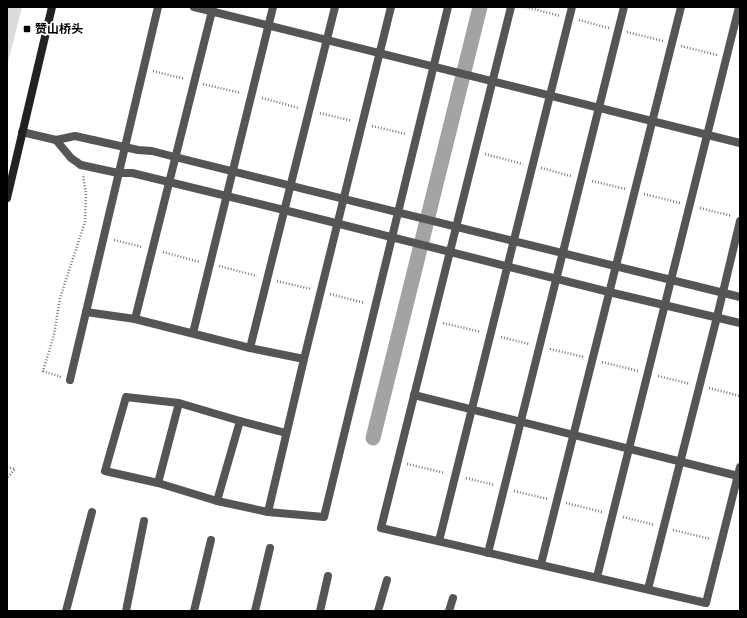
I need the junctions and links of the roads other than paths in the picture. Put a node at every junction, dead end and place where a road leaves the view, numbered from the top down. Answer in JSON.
{"nodes":[{"id":1,"x":52,"y":7,"type":"edge"},
{"id":2,"x":158,"y":7,"type":"edge"},
{"id":3,"x":194,"y":7,"type":"edge"},
{"id":4,"x":273,"y":7,"type":"edge"},
{"id":5,"x":335,"y":7,"type":"edge"},
{"id":6,"x":391,"y":7,"type":"edge"},
{"id":7,"x":448,"y":7,"type":"edge"},
{"id":8,"x":511,"y":7,"type":"edge"},
{"id":9,"x":572,"y":7,"type":"edge"},
{"id":10,"x":624,"y":7,"type":"edge"},
{"id":11,"x":681,"y":7,"type":"edge"},
{"id":12,"x":739,"y":7,"type":"edge"},
{"id":13,"x":212,"y":9,"type":"edge"},
{"id":14,"x":268,"y":25,"type":"junction"},
{"id":15,"x":327,"y":40,"type":"junction"},
{"id":16,"x":380,"y":53,"type":"junction"},
{"id":17,"x":434,"y":66,"type":"junction"},
{"id":18,"x":492,"y":81,"type":"junction"},
{"id":19,"x":550,"y":96,"type":"junction"},
{"id":20,"x":599,"y":108,"type":"junction"},
{"id":21,"x":652,"y":121,"type":"junction"},
{"id":22,"x":22,"y":132,"type":"junction"},
{"id":23,"x":707,"y":135,"type":"junction"},
{"id":24,"x":56,"y":140,"type":"junction"},
{"id":25,"x":740,"y":143,"type":"edge"},
{"id":26,"x":125,"y":148,"type":"junction"},
{"id":27,"x":175,"y":156,"type":"junction"},
{"id":28,"x":232,"y":171,"type":"junction"},
{"id":29,"x":118,"y":173,"type":"junction"},
{"id":30,"x":169,"y":182,"type":"junction"},
{"id":31,"x":291,"y":185,"type":"junction"},
{"id":32,"x":226,"y":196,"type":"junction"},
{"id":33,"x":7,"y":198,"type":"edge"},
{"id":34,"x":344,"y":198,"type":"junction"},
{"id":35,"x":284,"y":210,"type":"junction"},
{"id":36,"x":399,"y":212,"type":"junction"},
{"id":37,"x":740,"y":221,"type":"edge"},
{"id":38,"x":337,"y":224,"type":"junction"},
{"id":39,"x":456,"y":226,"type":"junction"},
{"id":40,"x":392,"y":238,"type":"junction"},
{"id":41,"x":514,"y":240,"type":"junction"},
{"id":42,"x":450,"y":252,"type":"junction"},
{"id":43,"x":562,"y":252,"type":"junction"},
{"id":44,"x":507,"y":266,"type":"junction"},
{"id":45,"x":616,"y":266,"type":"junction"},
{"id":46,"x":556,"y":278,"type":"junction"},
{"id":47,"x":671,"y":280,"type":"junction"},
{"id":48,"x":609,"y":292,"type":"junction"},
{"id":49,"x":722,"y":292,"type":"junction"},
{"id":50,"x":740,"y":297,"type":"edge"},
{"id":51,"x":665,"y":305,"type":"junction"},
{"id":52,"x":86,"y":312,"type":"junction"},
{"id":53,"x":717,"y":317,"type":"junction"},
{"id":54,"x":135,"y":319,"type":"junction"},
{"id":55,"x":740,"y":323,"type":"edge"},
{"id":56,"x":193,"y":333,"type":"junction"},
{"id":57,"x":250,"y":348,"type":"junction"},
{"id":58,"x":304,"y":359,"type":"junction"},
{"id":59,"x":70,"y":380,"type":"road end"},
{"id":60,"x":414,"y":395,"type":"junction"},
{"id":61,"x":179,"y":404,"type":"junction"},
{"id":62,"x":472,"y":409,"type":"junction"},
{"id":63,"x":240,"y":421,"type":"junction"},
{"id":64,"x":520,"y":421,"type":"junction"},
{"id":65,"x":286,"y":434,"type":"junction"},
{"id":66,"x":574,"y":435,"type":"junction"},
{"id":67,"x":629,"y":448,"type":"junction"},
{"id":68,"x":680,"y":461,"type":"junction"},
{"id":69,"x":739,"y":472,"type":"edge"},
{"id":70,"x":158,"y":483,"type":"junction"},
{"id":71,"x":217,"y":501,"type":"junction"},
{"id":72,"x":92,"y":512,"type":"dead end"},
{"id":73,"x":268,"y":512,"type":"junction"},
{"id":74,"x":144,"y":521,"type":"dead end"},
{"id":75,"x":211,"y":540,"type":"dead end"},
{"id":76,"x":439,"y":541,"type":"junction"},
{"id":77,"x":270,"y":548,"type":"dead end"},
{"id":78,"x":488,"y":553,"type":"junction"},
{"id":79,"x":541,"y":564,"type":"junction"},
{"id":80,"x":328,"y":576,"type":"dead end"},
{"id":81,"x":597,"y":577,"type":"junction"},
{"id":82,"x":387,"y":580,"type":"dead end"},
{"id":83,"x":648,"y":589,"type":"junction"},
{"id":84,"x":453,"y":598,"type":"dead end"},
{"id":85,"x":66,"y":611,"type":"edge"},
{"id":86,"x":126,"y":611,"type":"edge"},
{"id":87,"x":194,"y":611,"type":"edge"},
{"id":88,"x":255,"y":611,"type":"edge"},
{"id":89,"x":320,"y":611,"type":"edge"},
{"id":90,"x":378,"y":611,"type":"edge"},
{"id":91,"x":449,"y":611,"type":"edge"}],
"edges":[{"from":1,"to":22,"type":"main road"},
{"from":2,"to":26,"type":"street"},
{"from":3,"to":13,"type":"street"},
{"from":4,"to":14,"type":"street"},
{"from":5,"to":15,"type":"street"},
{"from":6,"to":16,"type":"street"},
{"from":7,"to":17,"type":"street"},
{"from":8,"to":18,"type":"street"},
{"from":9,"to":19,"type":"street"},
{"from":10,"to":20,"type":"street"},
{"from":11,"to":21,"type":"street"},
{"from":12,"to":23,"type":"street"},
{"from":13,"to":14,"type":"street"},
{"from":13,"to":27,"type":"street"},
{"from":14,"to":15,"type":"street"},
{"from":14,"to":28,"type":"street"},
{"from":15,"to":16,"type":"street"},
{"from":15,"to":31,"type":"street"},
{"from":16,"to":17,"type":"street"},
{"from":16,"to":34,"type":"street"},
{"from":17,"to":18,"type":"street"},
{"from":17,"to":36,"type":"street"},
{"from":18,"to":19,"type":"street"},
{"from":18,"to":39,"type":"street"},
{"from":19,"to":20,"type":"street"},
{"from":19,"to":41,"type":"street"},
{"from":20,"to":21,"type":"street"},
{"from":20,"to":43,"type":"street"},
{"from":21,"to":23,"type":"street"},
{"from":21,"to":45,"type":"street"},
{"from":22,"to":24,"type":"street"},
{"from":22,"to":33,"type":"main road"},
{"from":23,"to":25,"type":"street"},
{"from":23,"to":47,"type":"street"},
{"from":24,"to":26,"type":"street"},
{"from":24,"to":29,"type":"street"},
{"from":26,"to":27,"type":"street"},
{"from":26,"to":29,"type":"street"},
{"from":27,"to":28,"type":"street"},
{"from":27,"to":30,"type":"street"},
{"from":28,"to":31,"type":"street"},
{"from":28,"to":32,"type":"street"},
{"from":29,"to":30,"type":"street"},
{"from":29,"to":52,"type":"street"},
{"from":30,"to":32,"type":"street"},
{"from":30,"to":54,"type":"street"},
{"from":31,"to":34,"type":"street"},
{"from":31,"to":35,"type":"street"},
{"from":32,"to":35,"type":"street"},
{"from":32,"to":56,"type":"street"},
{"from":34,"to":36,"type":"street"},
{"from":34,"to":38,"type":"street"},
{"from":35,"to":38,"type":"street"},
{"from":35,"to":57,"type":"street"},
{"from":36,"to":39,"type":"street"},
{"from":36,"to":40,"type":"street"},
{"from":37,"to":49,"type":"street"},
{"from":38,"to":40,"type":"street"},
{"from":38,"to":58,"type":"street"},
{"from":39,"to":41,"type":"street"},
{"from":39,"to":42,"type":"street"},
{"from":40,"to":42,"type":"street"},
{"from":40,"to":73,"type":"street"},
{"from":41,"to":43,"type":"street"},
{"from":41,"to":44,"type":"street"},
{"from":42,"to":44,"type":"street"},
{"from":42,"to":60,"type":"street"},
{"from":43,"to":45,"type":"street"},
{"from":43,"to":46,"type":"street"},
{"from":44,"to":46,"type":"street"},
{"from":44,"to":62,"type":"street"},
{"from":45,"to":47,"type":"street"},
{"from":45,"to":48,"type":"street"},
{"from":46,"to":48,"type":"street"},
{"from":46,"to":64,"type":"street"},
{"from":47,"to":49,"type":"street"},
{"from":47,"to":51,"type":"street"},
{"from":48,"to":51,"type":"street"},
{"from":48,"to":66,"type":"street"},
{"from":49,"to":50,"type":"street"},
{"from":49,"to":53,"type":"street"},
{"from":51,"to":53,"type":"street"},
{"from":51,"to":67,"type":"street"},
{"from":52,"to":54,"type":"street"},
{"from":52,"to":59,"type":"street"},
{"from":53,"to":55,"type":"street"},
{"from":53,"to":68,"type":"street"},
{"from":54,"to":56,"type":"street"},
{"from":56,"to":57,"type":"street"},
{"from":57,"to":58,"type":"street"},
{"from":58,"to":65,"type":"street"},
{"from":60,"to":62,"type":"street"},
{"from":60,"to":76,"type":"street"},
{"from":61,"to":63,"type":"street"},
{"from":61,"to":70,"type":"street"},
{"from":61,"to":70,"type":"street"},
{"from":62,"to":64,"type":"street"},
{"from":62,"to":76,"type":"street"},
{"from":63,"to":65,"type":"street"},
{"from":63,"to":71,"type":"street"},
{"from":64,"to":66,"type":"street"},
{"from":64,"to":78,"type":"street"},
{"from":65,"to":73,"type":"street"},
{"from":66,"to":67,"type":"street"},
{"from":66,"to":79,"type":"street"},
{"from":67,"to":68,"type":"street"},
{"from":67,"to":81,"type":"street"},
{"from":68,"to":69,"type":"street"},
{"from":68,"to":83,"type":"street"},
{"from":69,"to":83,"type":"street"},
{"from":70,"to":71,"type":"street"},
{"from":71,"to":73,"type":"street"},
{"from":72,"to":85,"type":"street"},
{"from":74,"to":86,"type":"street"},
{"from":75,"to":87,"type":"street"},
{"from":76,"to":78,"type":"street"},
{"from":77,"to":88,"type":"street"},
{"from":78,"to":79,"type":"street"},
{"from":79,"to":81,"type":"street"},
{"from":80,"to":89,"type":"street"},
{"from":81,"to":83,"type":"street"},
{"from":82,"to":90,"type":"street"},
{"from":84,"to":91,"type":"street"}]}
